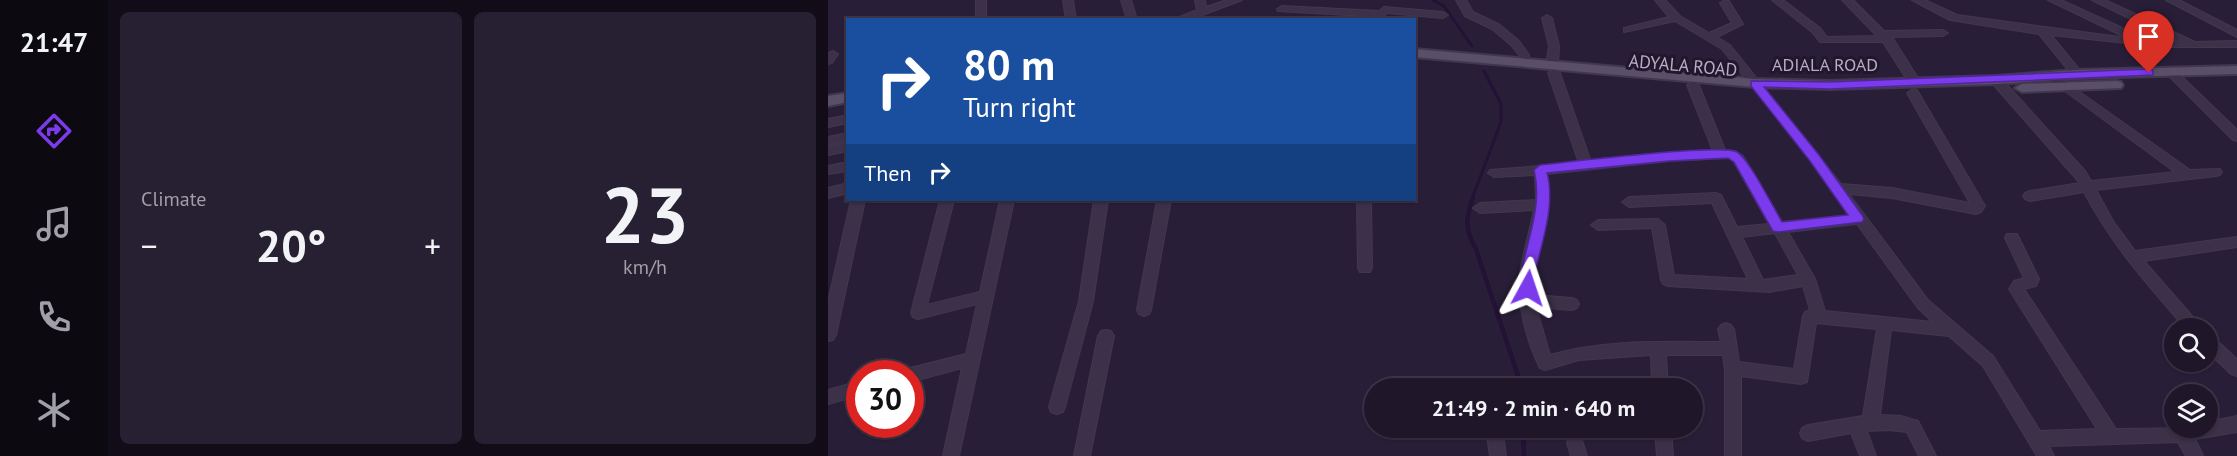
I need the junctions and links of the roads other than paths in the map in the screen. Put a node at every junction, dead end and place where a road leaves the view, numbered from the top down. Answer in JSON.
{"nodes":[{"id":1,"x":981,"y":0,"type":"edge"},
{"id":2,"x":1068,"y":0,"type":"edge"},
{"id":3,"x":1126,"y":0,"type":"edge"},
{"id":4,"x":1200,"y":0,"type":"edge"},
{"id":5,"x":1237,"y":0,"type":"edge"},
{"id":6,"x":1461,"y":0,"type":"edge"},
{"id":7,"x":1660,"y":0,"type":"edge"},
{"id":8,"x":1777,"y":0,"type":"edge"},
{"id":9,"x":1847,"y":0,"type":"edge"},
{"id":10,"x":1917,"y":0,"type":"edge"},
{"id":11,"x":2053,"y":0,"type":"edge"},
{"id":12,"x":2097,"y":0,"type":"edge"},
{"id":13,"x":2171,"y":0,"type":"edge"},
{"id":14,"x":1725,"y":3,"type":"dead end"},
{"id":15,"x":1282,"y":9,"type":"dead end"},
{"id":16,"x":1335,"y":10,"type":"edge"},
{"id":17,"x":1383,"y":11,"type":"edge"},
{"id":18,"x":1202,"y":12,"type":"junction"},
{"id":19,"x":1443,"y":15,"type":"dead end"},
{"id":20,"x":981,"y":18,"type":"edge"},
{"id":21,"x":1071,"y":18,"type":"edge"},
{"id":22,"x":1131,"y":18,"type":"edge"},
{"id":23,"x":1183,"y":18,"type":"edge"},
{"id":24,"x":1547,"y":18,"type":"dead end"},
{"id":25,"x":1676,"y":18,"type":"junction"},
{"id":26,"x":1628,"y":30,"type":"dead end"},
{"id":27,"x":2042,"y":32,"type":"junction"},
{"id":28,"x":1943,"y":33,"type":"dead end"},
{"id":29,"x":2237,"y":34,"type":"edge"},
{"id":30,"x":1709,"y":37,"type":"junction"},
{"id":31,"x":1886,"y":37,"type":"junction"},
{"id":32,"x":2149,"y":43,"type":"junction"},
{"id":33,"x":2237,"y":44,"type":"edge"},
{"id":34,"x":2198,"y":46,"type":"junction"},
{"id":35,"x":1416,"y":53,"type":"edge"},
{"id":36,"x":1416,"y":60,"type":"edge"},
{"id":37,"x":1524,"y":63,"type":"junction"},
{"id":38,"x":1553,"y":69,"type":"junction"},
{"id":39,"x":2237,"y":70,"type":"edge"},
{"id":40,"x":2077,"y":74,"type":"junction"},
{"id":41,"x":2050,"y":75,"type":"junction"},
{"id":42,"x":2176,"y":77,"type":"junction"},
{"id":43,"x":2237,"y":80,"type":"edge"},
{"id":44,"x":2000,"y":84,"type":"junction"},
{"id":45,"x":1693,"y":85,"type":"junction"},
{"id":46,"x":1759,"y":87,"type":"junction"},
{"id":47,"x":2065,"y":87,"type":"junction"},
{"id":48,"x":1914,"y":88,"type":"junction"},
{"id":49,"x":846,"y":97,"type":"edge"},
{"id":50,"x":828,"y":101,"type":"edge"},
{"id":51,"x":846,"y":104,"type":"edge"},
{"id":52,"x":828,"y":107,"type":"edge"},
{"id":53,"x":846,"y":120,"type":"edge"},
{"id":54,"x":829,"y":126,"type":"edge"},
{"id":55,"x":846,"y":137,"type":"edge"},
{"id":56,"x":2237,"y":137,"type":"edge"},
{"id":57,"x":828,"y":141,"type":"edge"},
{"id":58,"x":846,"y":147,"type":"edge"},
{"id":59,"x":828,"y":151,"type":"edge"},
{"id":60,"x":1720,"y":153,"type":"junction"},
{"id":61,"x":846,"y":166,"type":"edge"},
{"id":62,"x":1586,"y":166,"type":"junction"},
{"id":63,"x":828,"y":170,"type":"edge"},
{"id":64,"x":1540,"y":170,"type":"junction"},
{"id":65,"x":2216,"y":172,"type":"dead end"},
{"id":66,"x":1494,"y":173,"type":"dead end"},
{"id":67,"x":2187,"y":175,"type":"junction"},
{"id":68,"x":2090,"y":186,"type":"junction"},
{"id":69,"x":846,"y":188,"type":"edge"},
{"id":70,"x":1836,"y":188,"type":"junction"},
{"id":71,"x":828,"y":193,"type":"edge"},
{"id":72,"x":2030,"y":196,"type":"dead end"},
{"id":73,"x":858,"y":201,"type":"edge"},
{"id":74,"x":947,"y":201,"type":"edge"},
{"id":75,"x":1007,"y":201,"type":"edge"},
{"id":76,"x":1101,"y":201,"type":"edge"},
{"id":77,"x":1164,"y":201,"type":"edge"},
{"id":78,"x":1364,"y":201,"type":"edge"},
{"id":79,"x":1629,"y":202,"type":"dead end"},
{"id":80,"x":1542,"y":205,"type":"junction"},
{"id":81,"x":1480,"y":208,"type":"dead end"},
{"id":82,"x":1858,"y":219,"type":"junction"},
{"id":83,"x":1598,"y":225,"type":"dead end"},
{"id":84,"x":1778,"y":227,"type":"junction"},
{"id":85,"x":1733,"y":233,"type":"junction"},
{"id":86,"x":2012,"y":238,"type":"dead end"},
{"id":87,"x":2237,"y":242,"type":"edge"},
{"id":88,"x":2132,"y":257,"type":"junction"},
{"id":89,"x":1365,"y":268,"type":"dead end"},
{"id":90,"x":1808,"y":279,"type":"junction"},
{"id":91,"x":1759,"y":285,"type":"junction"},
{"id":92,"x":986,"y":296,"type":"junction"},
{"id":93,"x":1529,"y":300,"type":"junction"},
{"id":94,"x":1572,"y":304,"type":"dead end"},
{"id":95,"x":1144,"y":310,"type":"dead end"},
{"id":96,"x":1819,"y":317,"type":"junction"},
{"id":97,"x":2185,"y":318,"type":"edge"},
{"id":98,"x":1885,"y":323,"type":"junction"},
{"id":99,"x":1726,"y":329,"type":"dead end"},
{"id":100,"x":1951,"y":330,"type":"junction"},
{"id":101,"x":828,"y":335,"type":"edge"},
{"id":102,"x":1106,"y":336,"type":"dead end"},
{"id":103,"x":1729,"y":348,"type":"junction"},
{"id":104,"x":1658,"y":349,"type":"junction"},
{"id":105,"x":2218,"y":351,"type":"edge"},
{"id":106,"x":972,"y":359,"type":"junction"},
{"id":107,"x":2237,"y":369,"type":"edge"},
{"id":108,"x":1733,"y":370,"type":"junction"},
{"id":109,"x":924,"y":371,"type":"edge"},
{"id":110,"x":1659,"y":378,"type":"edge"},
{"id":111,"x":846,"y":392,"type":"edge"},
{"id":112,"x":828,"y":397,"type":"edge"},
{"id":113,"x":1057,"y":407,"type":"dead end"},
{"id":114,"x":1864,"y":424,"type":"junction"},
{"id":115,"x":2237,"y":424,"type":"edge"},
{"id":116,"x":2218,"y":428,"type":"edge"},
{"id":117,"x":1808,"y":433,"type":"dead end"},
{"id":118,"x":2164,"y":435,"type":"edge"},
{"id":119,"x":2112,"y":436,"type":"junction"},
{"id":120,"x":1495,"y":438,"type":"edge"},
{"id":121,"x":1664,"y":438,"type":"edge"},
{"id":122,"x":2185,"y":438,"type":"edge"},
{"id":123,"x":2036,"y":439,"type":"junction"},
{"id":124,"x":951,"y":456,"type":"edge"},
{"id":125,"x":1082,"y":456,"type":"edge"},
{"id":126,"x":1498,"y":456,"type":"edge"},
{"id":127,"x":1665,"y":456,"type":"edge"},
{"id":128,"x":1733,"y":456,"type":"edge"},
{"id":129,"x":1868,"y":456,"type":"edge"},
{"id":130,"x":1928,"y":456,"type":"edge"},
{"id":131,"x":2046,"y":456,"type":"edge"},
{"id":132,"x":2195,"y":456,"type":"edge"}],
"edges":[{"from":1,"to":20,"type":"street"},
{"from":2,"to":21,"type":"street"},
{"from":3,"to":22,"type":"street"},
{"from":4,"to":18,"type":"street"},
{"from":5,"to":18,"type":"street"},
{"from":6,"to":37,"type":"street"},
{"from":7,"to":25,"type":"street"},
{"from":8,"to":31,"type":"street"},
{"from":9,"to":31,"type":"street"},
{"from":10,"to":27,"type":"street"},
{"from":11,"to":32,"type":"street"},
{"from":12,"to":34,"type":"street"},
{"from":13,"to":29,"type":"street"},
{"from":14,"to":30,"type":"street"},
{"from":15,"to":16,"type":"street"},
{"from":16,"to":17,"type":"street"},
{"from":17,"to":19,"type":"street"},
{"from":18,"to":23,"type":"street"},
{"from":24,"to":38,"type":"street"},
{"from":25,"to":26,"type":"street"},
{"from":25,"to":30,"type":"street"},
{"from":27,"to":32,"type":"street"},
{"from":27,"to":40,"type":"street"},
{"from":28,"to":31,"type":"street"},
{"from":30,"to":46,"type":"street"},
{"from":31,"to":48,"type":"street"},
{"from":32,"to":34,"type":"street"},
{"from":33,"to":34,"type":"street"},
{"from":35,"to":37,"type":"main road","name":"ADIALA ROAD"},
{"from":36,"to":38,"type":"main road","name":"ADYALA ROAD"},
{"from":37,"to":38,"type":"main road","name":"ADIALA ROAD"},
{"from":38,"to":45,"type":"main road","name":"ADYALA ROAD"},
{"from":38,"to":46,"type":"main road","name":"ADIALA ROAD"},
{"from":38,"to":62,"type":"street"},
{"from":39,"to":42,"type":"main road"},
{"from":40,"to":41,"type":"main road"},
{"from":40,"to":42,"type":"main road"},
{"from":41,"to":44,"type":"main road"},
{"from":41,"to":47,"type":"street"},
{"from":42,"to":43,"type":"main road","name":"ADYALA ROAD"},
{"from":42,"to":47,"type":"main road","name":"ADYALA ROAD"},
{"from":42,"to":56,"type":"street"},
{"from":44,"to":47,"type":"main road","name":"ADYALA ROAD"},
{"from":44,"to":48,"type":"main road","name":"ADYALA ROAD"},
{"from":44,"to":68,"type":"street"},
{"from":45,"to":46,"type":"main road","name":"ADYALA ROAD"},
{"from":45,"to":60,"type":"street"},
{"from":46,"to":48,"type":"main road","name":"ADYALA ROAD"},
{"from":46,"to":70,"type":"street"},
{"from":47,"to":67,"type":"street"},
{"from":48,"to":70,"type":"street"},
{"from":49,"to":50,"type":"main road"},
{"from":51,"to":52,"type":"main road"},
{"from":53,"to":54,"type":"street"},
{"from":55,"to":57,"type":"street"},
{"from":58,"to":59,"type":"street"},
{"from":60,"to":62,"type":"street"},
{"from":60,"to":84,"type":"street"},
{"from":61,"to":63,"type":"street"},
{"from":62,"to":64,"type":"street"},
{"from":64,"to":66,"type":"street"},
{"from":64,"to":80,"type":"street"},
{"from":65,"to":67,"type":"street"},
{"from":67,"to":68,"type":"street"},
{"from":68,"to":72,"type":"street"},
{"from":68,"to":88,"type":"street"},
{"from":69,"to":71,"type":"street"},
{"from":70,"to":82,"type":"street"},
{"from":73,"to":101,"type":"street"},
{"from":74,"to":92,"type":"street"},
{"from":75,"to":92,"type":"street"},
{"from":76,"to":113,"type":"street"},
{"from":77,"to":95,"type":"street"},
{"from":78,"to":89,"type":"street"},
{"from":79,"to":85,"type":"street"},
{"from":80,"to":81,"type":"street"},
{"from":80,"to":93,"type":"street"},
{"from":82,"to":84,"type":"street"},
{"from":82,"to":100,"type":"street"},
{"from":83,"to":91,"type":"street"},
{"from":84,"to":85,"type":"street"},
{"from":84,"to":90,"type":"street"},
{"from":85,"to":91,"type":"street"},
{"from":86,"to":119,"type":"street"},
{"from":87,"to":88,"type":"street"},
{"from":88,"to":97,"type":"street"},
{"from":90,"to":91,"type":"street"},
{"from":90,"to":96,"type":"street"},
{"from":92,"to":106,"type":"street"},
{"from":93,"to":94,"type":"street"},
{"from":93,"to":104,"type":"street"},
{"from":96,"to":98,"type":"street"},
{"from":96,"to":108,"type":"street"},
{"from":98,"to":100,"type":"street"},
{"from":98,"to":114,"type":"street"},
{"from":99,"to":103,"type":"street"},
{"from":100,"to":123,"type":"street"},
{"from":102,"to":125,"type":"street"},
{"from":103,"to":104,"type":"street"},
{"from":103,"to":108,"type":"street"},
{"from":104,"to":110,"type":"street"},
{"from":105,"to":107,"type":"street"},
{"from":106,"to":109,"type":"street"},
{"from":106,"to":124,"type":"street"},
{"from":108,"to":128,"type":"street"},
{"from":111,"to":112,"type":"street"},
{"from":114,"to":117,"type":"street"},
{"from":114,"to":129,"type":"street"},
{"from":114,"to":130,"type":"street"},
{"from":115,"to":116,"type":"street"},
{"from":118,"to":119,"type":"street"},
{"from":119,"to":123,"type":"street"},
{"from":120,"to":126,"type":"street"},
{"from":121,"to":127,"type":"street"},
{"from":122,"to":132,"type":"street"},
{"from":123,"to":131,"type":"street"}]}
